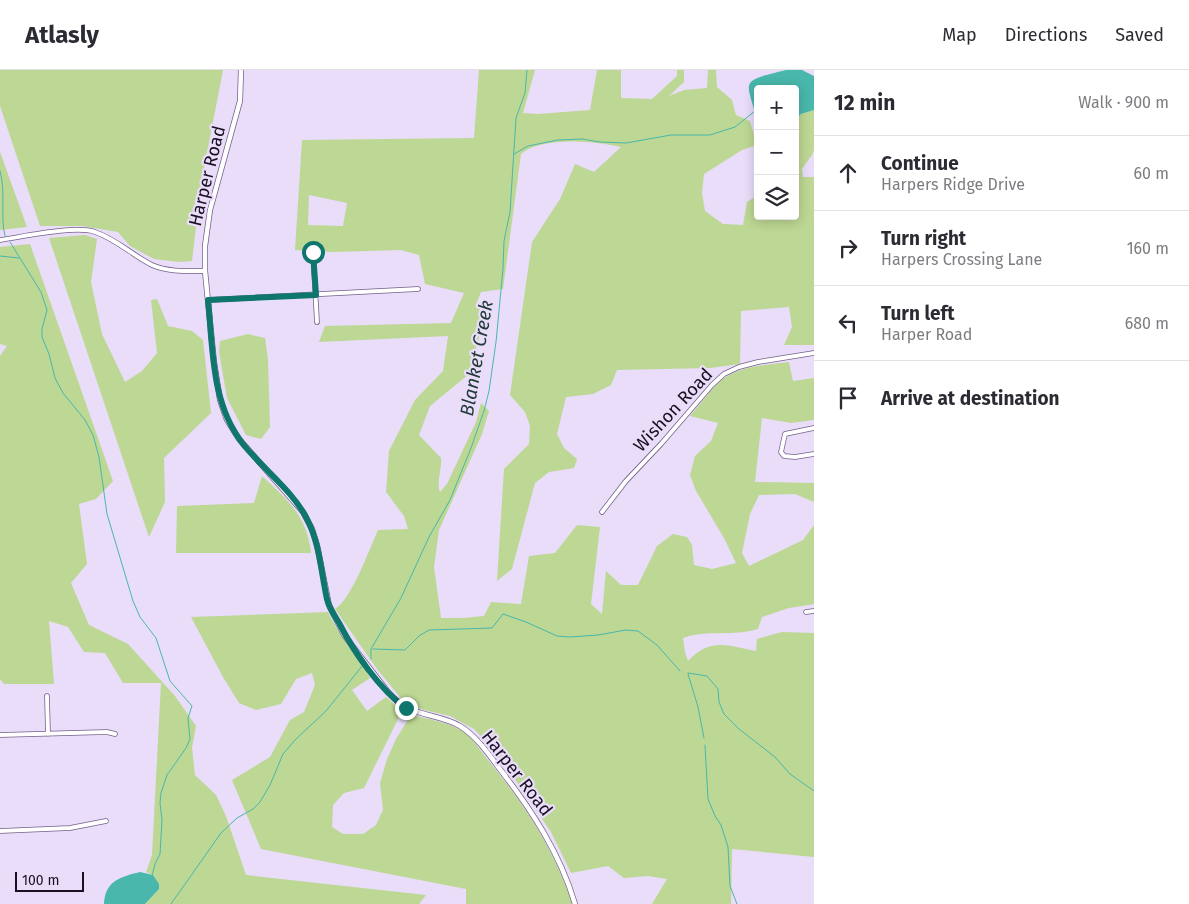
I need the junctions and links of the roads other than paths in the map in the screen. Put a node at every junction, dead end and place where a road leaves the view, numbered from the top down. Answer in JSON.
{"nodes":[{"id":1,"x":241,"y":70,"type":"edge"},
{"id":2,"x":0,"y":240,"type":"edge"},
{"id":3,"x":313,"y":252,"type":"dead end"},
{"id":4,"x":204,"y":270,"type":"junction"},
{"id":5,"x":418,"y":289,"type":"dead end"},
{"id":6,"x":316,"y":295,"type":"junction"},
{"id":7,"x":208,"y":300,"type":"junction"},
{"id":8,"x":318,"y":322,"type":"dead end"},
{"id":9,"x":814,"y":353,"type":"edge"},
{"id":10,"x":814,"y":428,"type":"edge"},
{"id":11,"x":814,"y":454,"type":"edge"},
{"id":12,"x":602,"y":512,"type":"dead end"},
{"id":13,"x":814,"y":610,"type":"edge"},
{"id":14,"x":806,"y":612,"type":"dead end"},
{"id":15,"x":47,"y":696,"type":"dead end"},
{"id":16,"x":48,"y":734,"type":"junction"},
{"id":17,"x":115,"y":734,"type":"dead end"},
{"id":18,"x":0,"y":735,"type":"edge"},
{"id":19,"x":106,"y":821,"type":"dead end"},
{"id":20,"x":0,"y":831,"type":"edge"},
{"id":21,"x":575,"y":904,"type":"edge"}],
"edges":[{"from":1,"to":4,"type":"street","name":"Harper Road"},
{"from":2,"to":4,"type":"street"},
{"from":3,"to":6,"type":"street"},
{"from":4,"to":7,"type":"street","name":"Harper Road"},
{"from":5,"to":6,"type":"street"},
{"from":6,"to":7,"type":"street"},
{"from":6,"to":8,"type":"street"},
{"from":7,"to":21,"type":"street","name":"Harper Road"},
{"from":9,"to":12,"type":"street","name":"Wishon Road"},
{"from":10,"to":11,"type":"street"},
{"from":13,"to":14,"type":"street"},
{"from":15,"to":16,"type":"street"},
{"from":16,"to":17,"type":"street"},
{"from":16,"to":18,"type":"street"},
{"from":19,"to":20,"type":"street"}]}
